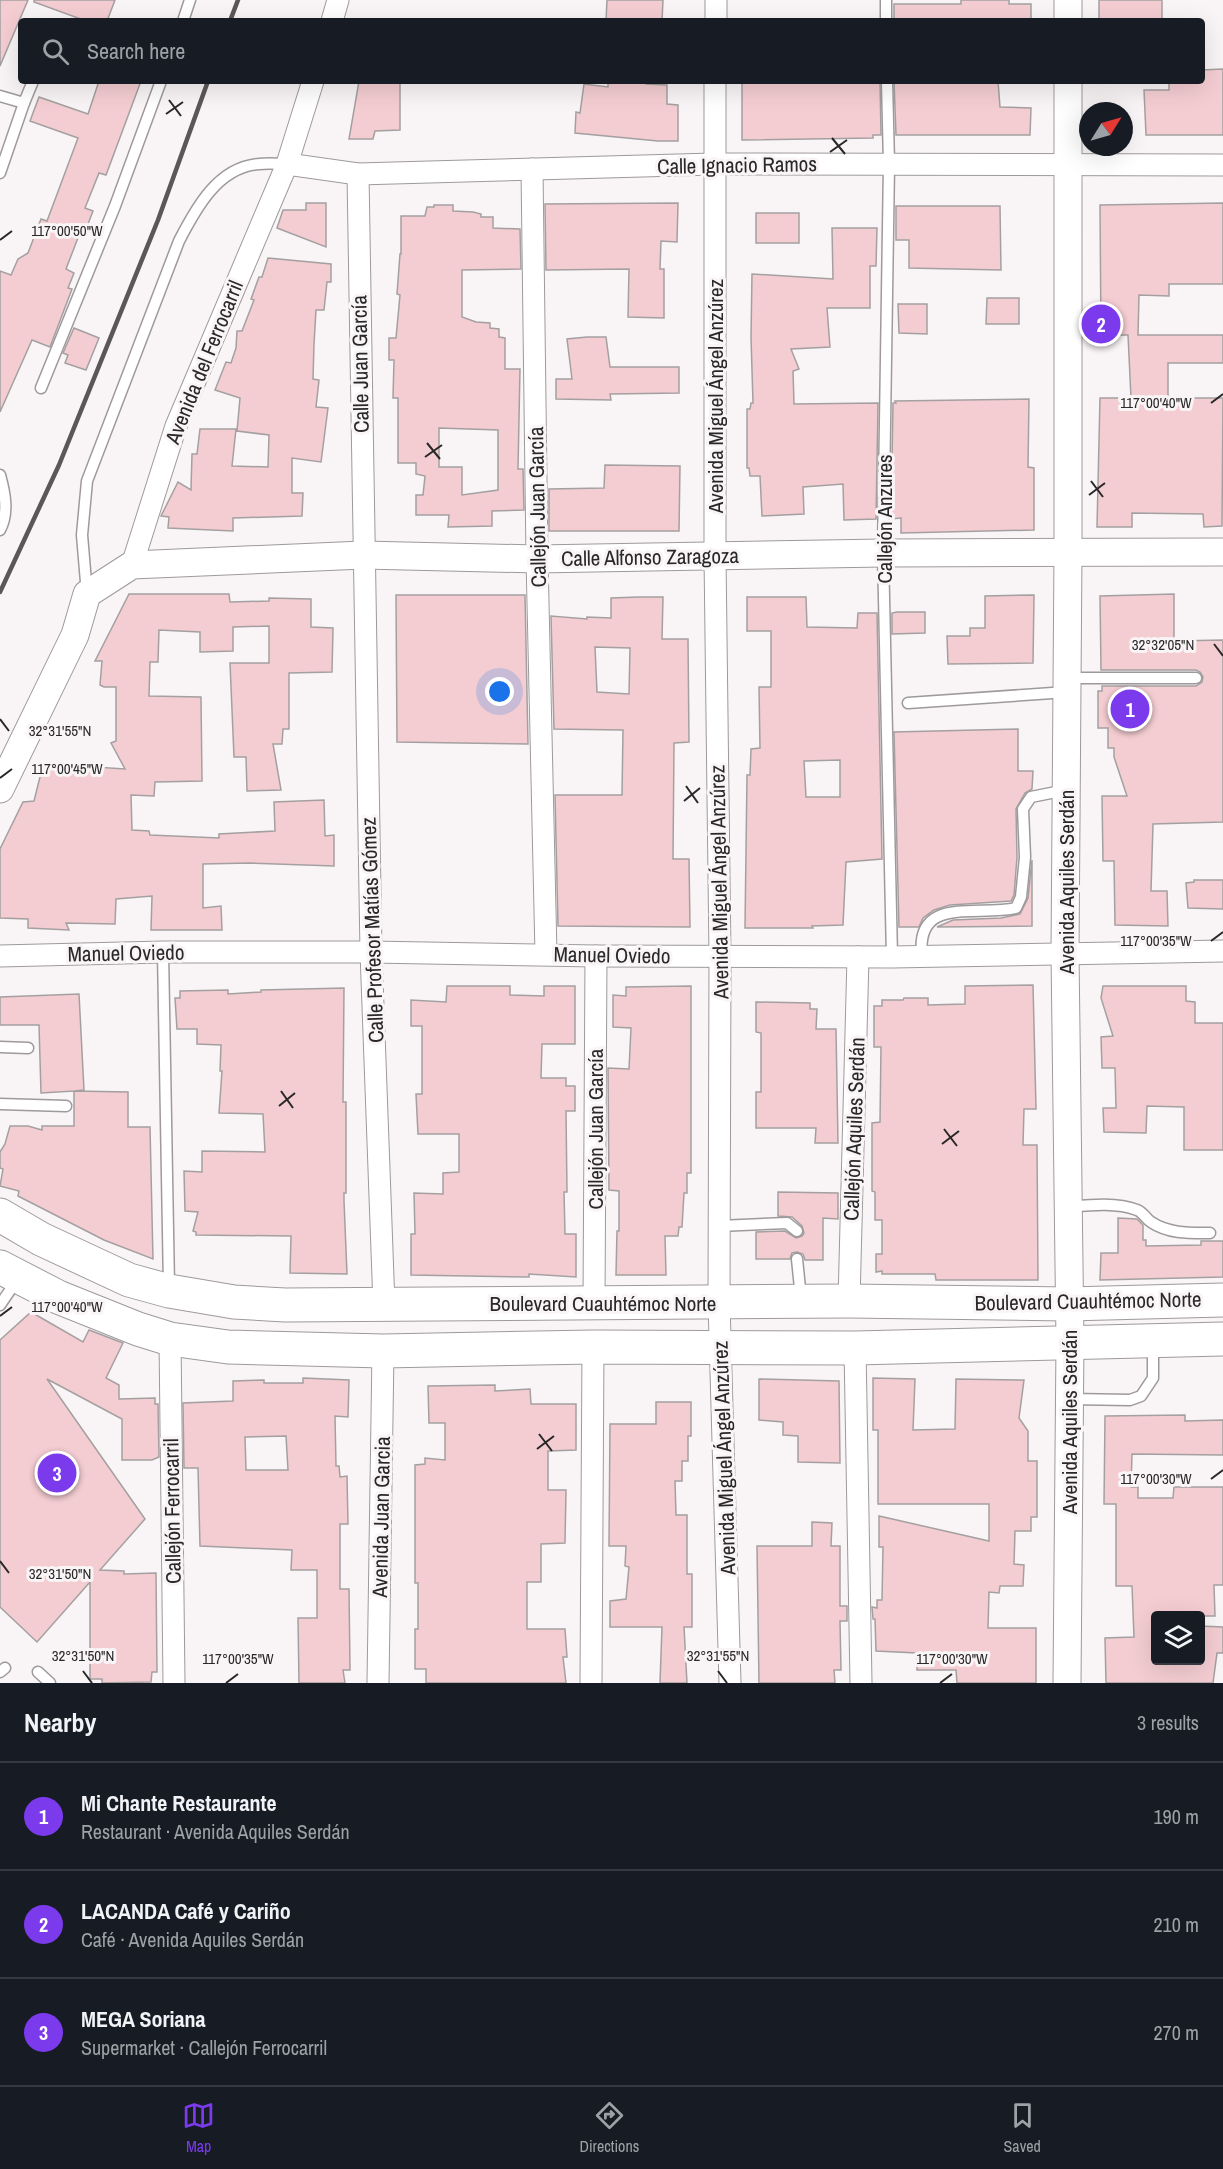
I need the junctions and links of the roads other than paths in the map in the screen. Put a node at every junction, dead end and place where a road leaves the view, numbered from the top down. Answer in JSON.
{"nodes":[{"id":1,"x":190,"y":0,"type":"edge"},
{"id":2,"x":338,"y":0,"type":"edge"},
{"id":3,"x":716,"y":0,"type":"edge"},
{"id":4,"x":886,"y":0,"type":"edge"},
{"id":5,"x":1068,"y":0,"type":"edge"},
{"id":6,"x":184,"y":18,"type":"edge"},
{"id":7,"x":333,"y":18,"type":"edge"},
{"id":8,"x":716,"y":18,"type":"edge"},
{"id":9,"x":886,"y":18,"type":"edge"},
{"id":10,"x":1068,"y":18,"type":"edge"},
{"id":11,"x":32,"y":84,"type":"edge"},
{"id":12,"x":159,"y":84,"type":"edge"},
{"id":13,"x":312,"y":84,"type":"edge"},
{"id":14,"x":715,"y":84,"type":"edge"},
{"id":15,"x":887,"y":84,"type":"edge"},
{"id":16,"x":1068,"y":84,"type":"edge"},
{"id":17,"x":0,"y":96,"type":"edge"},
{"id":18,"x":24,"y":104,"type":"junction"},
{"id":19,"x":1068,"y":163,"type":"junction"},
{"id":20,"x":287,"y":164,"type":"junction"},
{"id":21,"x":714,"y":164,"type":"junction"},
{"id":22,"x":889,"y":164,"type":"junction"},
{"id":23,"x":1223,"y":165,"type":"edge"},
{"id":24,"x":532,"y":169,"type":"junction"},
{"id":25,"x":0,"y":173,"type":"edge"},
{"id":26,"x":358,"y":174,"type":"junction"},
{"id":27,"x":41,"y":388,"type":"dead end"},
{"id":28,"x":0,"y":475,"type":"edge"},
{"id":29,"x":0,"y":530,"type":"edge"},
{"id":30,"x":1223,"y":552,"type":"edge"},
{"id":31,"x":883,"y":553,"type":"junction"},
{"id":32,"x":1068,"y":553,"type":"junction"},
{"id":33,"x":363,"y":555,"type":"junction"},
{"id":34,"x":715,"y":556,"type":"junction"},
{"id":35,"x":537,"y":559,"type":"junction"},
{"id":36,"x":132,"y":565,"type":"junction"},
{"id":37,"x":87,"y":594,"type":"junction"},
{"id":38,"x":1196,"y":678,"type":"dead end"},
{"id":39,"x":1067,"y":685,"type":"junction"},
{"id":40,"x":908,"y":703,"type":"dead end"},
{"id":41,"x":0,"y":789,"type":"edge"},
{"id":42,"x":1066,"y":790,"type":"junction"},
{"id":43,"x":1223,"y":951,"type":"edge"},
{"id":44,"x":163,"y":952,"type":"junction"},
{"id":45,"x":371,"y":952,"type":"junction"},
{"id":46,"x":1065,"y":952,"type":"junction"},
{"id":47,"x":546,"y":954,"type":"junction"},
{"id":48,"x":0,"y":956,"type":"edge"},
{"id":49,"x":596,"y":956,"type":"junction"},
{"id":50,"x":720,"y":956,"type":"junction"},
{"id":51,"x":922,"y":956,"type":"junction"},
{"id":52,"x":858,"y":957,"type":"junction"},
{"id":53,"x":892,"y":957,"type":"junction"},
{"id":54,"x":0,"y":1047,"type":"edge"},
{"id":55,"x":28,"y":1048,"type":"dead end"},
{"id":56,"x":0,"y":1104,"type":"edge"},
{"id":57,"x":66,"y":1106,"type":"dead end"},
{"id":58,"x":1068,"y":1207,"type":"junction"},
{"id":59,"x":0,"y":1215,"type":"edge"},
{"id":60,"x":719,"y":1226,"type":"junction"},
{"id":61,"x":797,"y":1231,"type":"dead end"},
{"id":62,"x":1210,"y":1233,"type":"dead end"},
{"id":63,"x":797,"y":1259,"type":"dead end"},
{"id":64,"x":9,"y":1272,"type":"edge"},
{"id":65,"x":169,"y":1291,"type":"junction"},
{"id":66,"x":1223,"y":1299,"type":"edge"},
{"id":67,"x":849,"y":1301,"type":"junction"},
{"id":68,"x":801,"y":1302,"type":"junction"},
{"id":69,"x":594,"y":1303,"type":"junction"},
{"id":70,"x":719,"y":1303,"type":"junction"},
{"id":71,"x":1068,"y":1304,"type":"junction"},
{"id":72,"x":0,"y":1305,"type":"edge"},
{"id":73,"x":384,"y":1305,"type":"junction"},
{"id":74,"x":170,"y":1339,"type":"junction"},
{"id":75,"x":1223,"y":1339,"type":"edge"},
{"id":76,"x":1154,"y":1341,"type":"junction"},
{"id":77,"x":1070,"y":1342,"type":"junction"},
{"id":78,"x":593,"y":1347,"type":"junction"},
{"id":79,"x":721,"y":1348,"type":"junction"},
{"id":80,"x":855,"y":1348,"type":"junction"},
{"id":81,"x":383,"y":1351,"type":"junction"},
{"id":82,"x":1070,"y":1399,"type":"junction"},
{"id":83,"x":38,"y":1672,"type":"dead end"},
{"id":84,"x":50,"y":1683,"type":"edge"},
{"id":85,"x":174,"y":1683,"type":"edge"},
{"id":86,"x":378,"y":1683,"type":"edge"},
{"id":87,"x":591,"y":1683,"type":"edge"},
{"id":88,"x":730,"y":1683,"type":"edge"},
{"id":89,"x":861,"y":1683,"type":"edge"},
{"id":90,"x":1067,"y":1683,"type":"edge"}],
"edges":[{"from":1,"to":6,"type":"lane"},
{"from":2,"to":7,"type":"street"},
{"from":3,"to":8,"type":"street"},
{"from":4,"to":9,"type":"lane"},
{"from":5,"to":10,"type":"street"},
{"from":11,"to":18,"type":"lane"},
{"from":12,"to":27,"type":"lane"},
{"from":13,"to":20,"type":"street","name":"Avenida del Ferrocarril"},
{"from":14,"to":21,"type":"street","name":"Avenida Miguel Ángel Anzúrez"},
{"from":15,"to":22,"type":"lane","name":"Callejón Anzures"},
{"from":16,"to":19,"type":"street","name":"Avenida Aquiles Serdán"},
{"from":17,"to":18,"type":"lane"},
{"from":18,"to":25,"type":"lane"},
{"from":19,"to":22,"type":"street","name":"Calle Ignacio Ramos"},
{"from":19,"to":23,"type":"street","name":"Calle Ignacio Ramos"},
{"from":19,"to":32,"type":"street","name":"Avenida Aquiles Serdán"},
{"from":20,"to":26,"type":"street","name":"Calle Ignacio Ramos"},
{"from":20,"to":36,"type":"street","name":"Avenida del Ferrocarril"},
{"from":20,"to":37,"type":"lane"},
{"from":21,"to":22,"type":"street","name":"Calle Ignacio Ramos"},
{"from":21,"to":24,"type":"street","name":"Calle Ignacio Ramos"},
{"from":21,"to":34,"type":"street","name":"Avenida Miguel Ángel Anzúrez"},
{"from":22,"to":31,"type":"lane","name":"Callejón Anzures"},
{"from":24,"to":26,"type":"street","name":"Calle Ignacio Ramos"},
{"from":24,"to":35,"type":"street","name":"Callejón Juan García"},
{"from":26,"to":33,"type":"street","name":"Calle Juan García"},
{"from":28,"to":29,"type":"lane"},
{"from":30,"to":32,"type":"street","name":"Calle Alfonso Zaragoza"},
{"from":31,"to":32,"type":"street","name":"Calle Alfonso Zaragoza"},
{"from":31,"to":34,"type":"street","name":"Calle Alfonso Zaragoza"},
{"from":31,"to":53,"type":"lane","name":"Callejón Anzures"},
{"from":32,"to":39,"type":"street","name":"Avenida Aquiles Serdán"},
{"from":33,"to":35,"type":"street","name":"Calle Alfonso Zaragoza"},
{"from":33,"to":36,"type":"street","name":"Calle Alfonso Zaragoza"},
{"from":33,"to":45,"type":"street","name":"Calle Profesor Matías Gómez"},
{"from":34,"to":35,"type":"street","name":"Calle Alfonso Zaragoza"},
{"from":34,"to":50,"type":"street","name":"Avenida Miguel Ángel Anzúrez"},
{"from":35,"to":47,"type":"street","name":"Callejón Juan García"},
{"from":36,"to":37,"type":"street"},
{"from":37,"to":41,"type":"street"},
{"from":38,"to":39,"type":"lane"},
{"from":39,"to":40,"type":"lane"},
{"from":39,"to":42,"type":"street","name":"Avenida Aquiles Serdán"},
{"from":42,"to":46,"type":"street","name":"Avenida Aquiles Serdán"},
{"from":42,"to":51,"type":"lane"},
{"from":43,"to":46,"type":"street","name":"Manuel Oviedo"},
{"from":44,"to":45,"type":"street","name":"Manuel Oviedo"},
{"from":44,"to":48,"type":"street","name":"Manuel Oviedo"},
{"from":44,"to":65,"type":"lane"},
{"from":45,"to":47,"type":"street","name":"Manuel Oviedo"},
{"from":45,"to":73,"type":"street","name":"Calle Profesor Matías Gómez"},
{"from":46,"to":51,"type":"street","name":"Manuel Oviedo"},
{"from":46,"to":58,"type":"street","name":"Avenida Aquiles Serdán"},
{"from":47,"to":49,"type":"street","name":"Manuel Oviedo"},
{"from":49,"to":50,"type":"street","name":"Manuel Oviedo"},
{"from":49,"to":69,"type":"street","name":"Callejón Juan García"},
{"from":50,"to":52,"type":"street","name":"Manuel Oviedo"},
{"from":50,"to":60,"type":"street","name":"Avenida Miguel Ángel Anzúrez"},
{"from":51,"to":53,"type":"street","name":"Manuel Oviedo"},
{"from":52,"to":53,"type":"street","name":"Manuel Oviedo"},
{"from":52,"to":67,"type":"street","name":"Callejón Aquiles Serdán"},
{"from":54,"to":55,"type":"lane"},
{"from":56,"to":57,"type":"lane"},
{"from":58,"to":62,"type":"lane"},
{"from":58,"to":71,"type":"street","name":"Avenida Aquiles Serdán"},
{"from":59,"to":65,"type":"main road","name":"Boulevard Cuauhtémoc Norte"},
{"from":60,"to":61,"type":"lane"},
{"from":60,"to":70,"type":"street","name":"Avenida Miguel Ángel Anzúrez"},
{"from":63,"to":68,"type":"lane"},
{"from":64,"to":72,"type":"lane"},
{"from":64,"to":74,"type":"main road","name":"Boulevard Cuauhtémoc Norte"},
{"from":65,"to":73,"type":"main road","name":"Boulevard Cuauhtémoc Norte"},
{"from":66,"to":71,"type":"main road","name":"Boulevard Cuauhtémoc Norte"},
{"from":67,"to":68,"type":"main road","name":"Boulevard Cuauhtémoc Norte"},
{"from":67,"to":71,"type":"main road","name":"Boulevard Cuauhtémoc Norte"},
{"from":68,"to":70,"type":"main road","name":"Boulevard Cuauhtémoc Norte"},
{"from":69,"to":70,"type":"main road","name":"Boulevard Cuauhtémoc Norte"},
{"from":69,"to":73,"type":"main road","name":"Boulevard Cuauhtémoc Norte"},
{"from":70,"to":79,"type":"street","name":"Avenida Miguel Ángel Anzúrez"},
{"from":71,"to":77,"type":"street","name":"Avenida Aquiles Serdán"},
{"from":74,"to":81,"type":"main road","name":"Boulevard Cuauhtémoc Norte"},
{"from":74,"to":85,"type":"street","name":"Callejón Ferrocarril"},
{"from":75,"to":76,"type":"main road","name":"Boulevard Cuauhtémoc Norte"},
{"from":76,"to":77,"type":"main road","name":"Boulevard Cuauhtémoc Norte"},
{"from":76,"to":82,"type":"lane"},
{"from":77,"to":80,"type":"main road","name":"Boulevard Cuauhtémoc Norte"},
{"from":77,"to":82,"type":"street","name":"Avenida Aquiles Serdán"},
{"from":78,"to":79,"type":"main road","name":"Boulevard Cuauhtémoc Norte"},
{"from":78,"to":81,"type":"main road","name":"Boulevard Cuauhtémoc Norte"},
{"from":78,"to":87,"type":"street"},
{"from":79,"to":80,"type":"main road","name":"Boulevard Cuauhtémoc Norte"},
{"from":79,"to":88,"type":"street","name":"Avenida Miguel Ángel Anzúrez"},
{"from":80,"to":89,"type":"street"},
{"from":81,"to":86,"type":"street","name":"Avenida Juan Garcia"},
{"from":82,"to":90,"type":"street","name":"Avenida Aquiles Serdán"},
{"from":83,"to":84,"type":"lane"}]}
